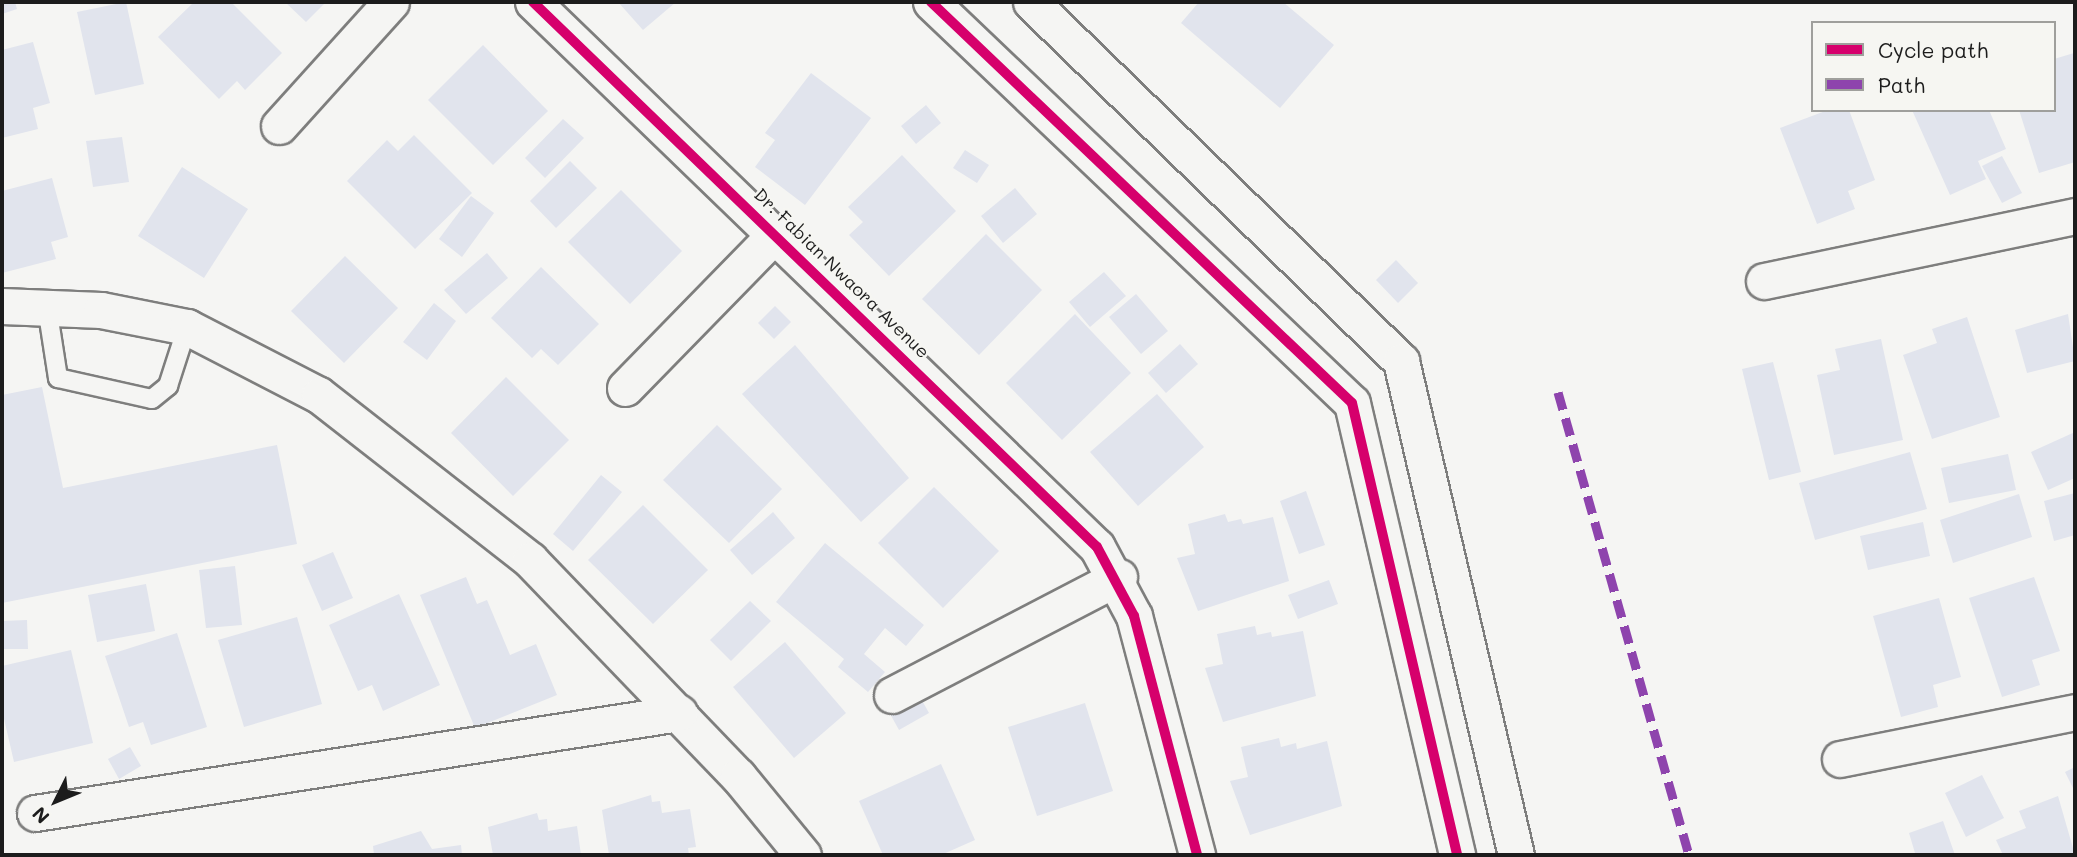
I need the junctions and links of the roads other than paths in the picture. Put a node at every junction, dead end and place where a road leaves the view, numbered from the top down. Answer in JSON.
{"nodes":[{"id":1,"x":391,"y":2,"type":"edge"},
{"id":2,"x":533,"y":2,"type":"edge"},
{"id":3,"x":931,"y":2,"type":"edge"},
{"id":4,"x":1031,"y":2,"type":"edge"},
{"id":5,"x":279,"y":126,"type":"dead end"},
{"id":6,"x":2075,"y":216,"type":"edge"},
{"id":7,"x":776,"y":233,"type":"junction"},
{"id":8,"x":1764,"y":281,"type":"dead end"},
{"id":9,"x":2,"y":306,"type":"edge"},
{"id":10,"x":47,"y":307,"type":"junction"},
{"id":11,"x":187,"y":327,"type":"junction"},
{"id":12,"x":625,"y":388,"type":"dead end"},
{"id":13,"x":1119,"y":577,"type":"junction"},
{"id":14,"x":892,"y":695,"type":"dead end"},
{"id":15,"x":2075,"y":712,"type":"edge"},
{"id":16,"x":679,"y":713,"type":"junction"},
{"id":17,"x":1840,"y":760,"type":"dead end"},
{"id":18,"x":34,"y":813,"type":"dead end"},
{"id":19,"x":803,"y":855,"type":"edge"},
{"id":20,"x":1197,"y":855,"type":"edge"},
{"id":21,"x":1457,"y":855,"type":"edge"},
{"id":22,"x":1516,"y":855,"type":"edge"}],
"edges":[{"from":1,"to":5,"type":"street"},
{"from":2,"to":7,"type":"street","name":"Dr. Fabian Nwaora Avenue"},
{"from":3,"to":21,"type":"street"},
{"from":4,"to":22,"type":"street"},
{"from":6,"to":8,"type":"street"},
{"from":7,"to":12,"type":"street"},
{"from":7,"to":13,"type":"street","name":"Dr. Fabian Nwaora Avenue"},
{"from":9,"to":10,"type":"street"},
{"from":10,"to":11,"type":"street"},
{"from":10,"to":11,"type":"lane"},
{"from":11,"to":16,"type":"street"},
{"from":13,"to":14,"type":"street"},
{"from":13,"to":20,"type":"street","name":"Dr. Fabian Nwaora Avenue"},
{"from":15,"to":17,"type":"street"},
{"from":16,"to":18,"type":"street"},
{"from":16,"to":19,"type":"street"}]}
